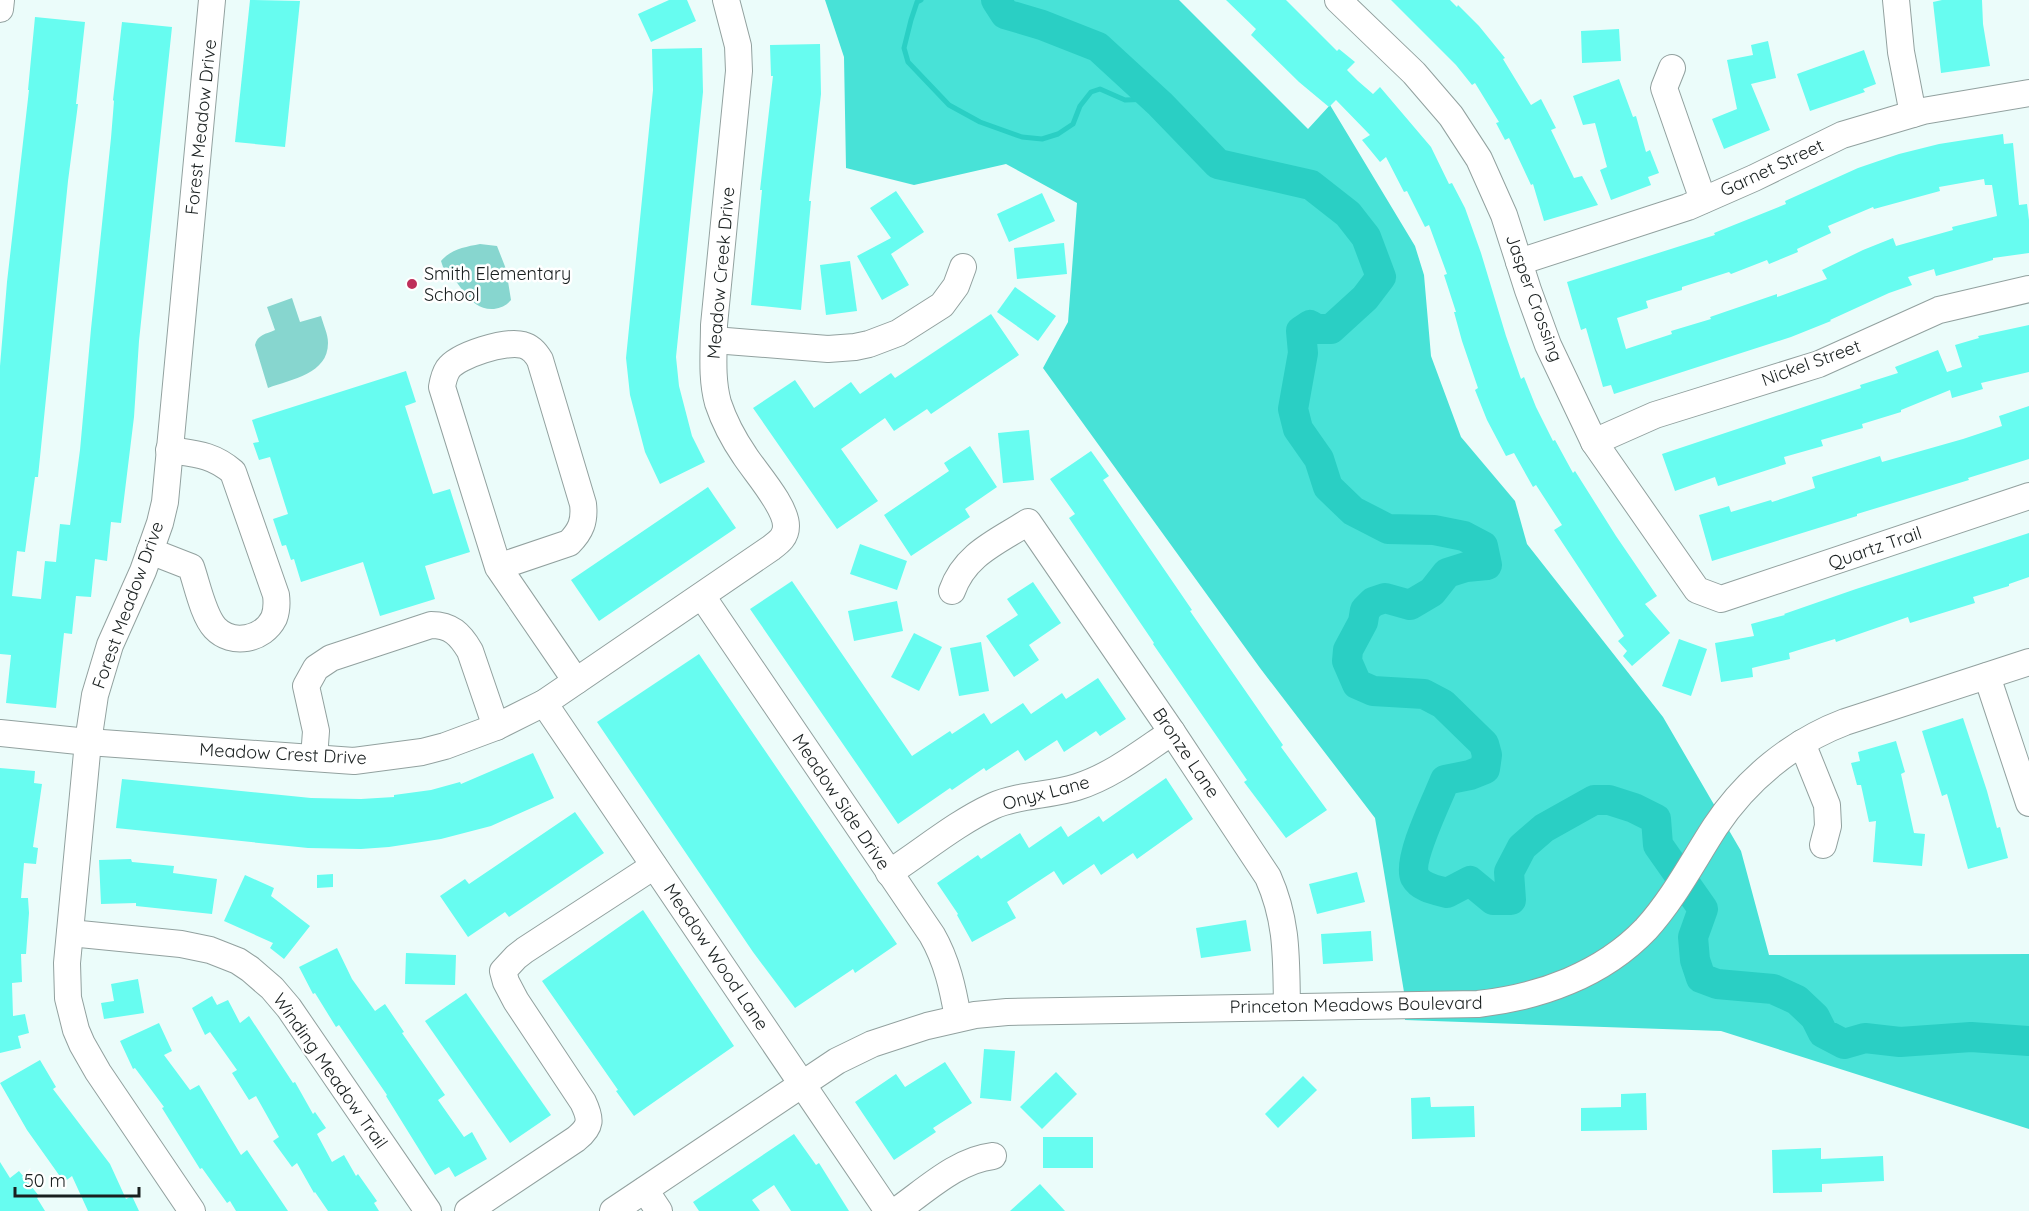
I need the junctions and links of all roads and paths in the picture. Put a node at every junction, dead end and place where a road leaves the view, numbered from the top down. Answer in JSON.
{"nodes":[{"id":1,"x":1,"y":0,"type":"edge"},
{"id":2,"x":212,"y":0,"type":"edge"},
{"id":3,"x":726,"y":0,"type":"edge"},
{"id":4,"x":1338,"y":0,"type":"edge"},
{"id":5,"x":1896,"y":0,"type":"edge"},
{"id":6,"x":0,"y":9,"type":"edge"},
{"id":7,"x":1672,"y":68,"type":"dead end"},
{"id":8,"x":2029,"y":93,"type":"edge"},
{"id":9,"x":1913,"y":114,"type":"junction"},
{"id":10,"x":1703,"y":200,"type":"junction"},
{"id":11,"x":1519,"y":262,"type":"junction"},
{"id":12,"x":963,"y":267,"type":"dead end"},
{"id":13,"x":2029,"y":289,"type":"edge"},
{"id":14,"x":714,"y":340,"type":"junction"},
{"id":15,"x":1594,"y":442,"type":"junction"},
{"id":16,"x":169,"y":450,"type":"junction"},
{"id":17,"x":2029,"y":496,"type":"edge"},
{"id":18,"x":786,"y":529,"type":"joint"},
{"id":19,"x":150,"y":551,"type":"junction"},
{"id":20,"x":498,"y":567,"type":"junction"},
{"id":21,"x":952,"y":591,"type":"dead end"},
{"id":22,"x":702,"y":596,"type":"junction"},
{"id":23,"x":1721,"y":599,"type":"joint"},
{"id":24,"x":2029,"y":662,"type":"edge"},
{"id":25,"x":1987,"y":676,"type":"junction"},
{"id":26,"x":576,"y":681,"type":"junction"},
{"id":27,"x":544,"y":703,"type":"junction"},
{"id":28,"x":496,"y":727,"type":"junction"},
{"id":29,"x":1172,"y":732,"type":"junction"},
{"id":30,"x":0,"y":733,"type":"edge"},
{"id":31,"x":88,"y":742,"type":"junction"},
{"id":32,"x":1802,"y":743,"type":"junction"},
{"id":33,"x":314,"y":758,"type":"junction"},
{"id":34,"x":2029,"y":804,"type":"edge"},
{"id":35,"x":1823,"y":845,"type":"dead end"},
{"id":36,"x":654,"y":866,"type":"junction"},
{"id":37,"x":889,"y":873,"type":"junction"},
{"id":38,"x":70,"y":933,"type":"junction"},
{"id":39,"x":1287,"y":1007,"type":"junction"},
{"id":40,"x":958,"y":1018,"type":"junction"},
{"id":41,"x":802,"y":1084,"type":"junction"},
{"id":42,"x":993,"y":1156,"type":"dead end"},
{"id":43,"x":645,"y":1190,"type":"junction"},
{"id":44,"x":192,"y":1211,"type":"edge"},
{"id":45,"x":428,"y":1211,"type":"edge"},
{"id":46,"x":468,"y":1211,"type":"edge"},
{"id":47,"x":613,"y":1211,"type":"edge"},
{"id":48,"x":659,"y":1211,"type":"edge"},
{"id":49,"x":888,"y":1211,"type":"edge"},
{"id":50,"x":896,"y":1211,"type":"edge"}],
"edges":[{"from":1,"to":6,"type":"street"},
{"from":2,"to":16,"type":"street","name":"Forest Meadow Drive"},
{"from":3,"to":14,"type":"street","name":"Meadow Creek Drive"},
{"from":4,"to":11,"type":"street","name":"Jasper Crossing"},
{"from":5,"to":9,"type":"street"},
{"from":7,"to":10,"type":"street"},
{"from":8,"to":9,"type":"street","name":"Garnet Street"},
{"from":9,"to":10,"type":"street","name":"Garnet Street"},
{"from":10,"to":11,"type":"street","name":"Garnet Street"},
{"from":11,"to":15,"type":"street","name":"Jasper Crossing"},
{"from":12,"to":14,"type":"street"},
{"from":13,"to":15,"type":"street","name":"Nickel Street"},
{"from":14,"to":18,"type":"street","name":"Meadow Creek Drive"},
{"from":15,"to":23,"type":"street","name":"Jasper Crossing"},
{"from":16,"to":19,"type":"street","name":"Forest Meadow Drive"},
{"from":16,"to":19,"type":"street"},
{"from":17,"to":23,"type":"street","name":"Quartz Trail"},
{"from":18,"to":22,"type":"street","name":"Meadow Crest Drive"},
{"from":19,"to":31,"type":"street","name":"Forest Meadow Drive"},
{"from":20,"to":20,"type":"street"},
{"from":20,"to":26,"type":"street"},
{"from":21,"to":29,"type":"street","name":"Bronze Lane"},
{"from":22,"to":26,"type":"street","name":"Meadow Crest Drive"},
{"from":22,"to":37,"type":"street","name":"Meadow Side Drive"},
{"from":24,"to":25,"type":"street","name":"Princeton Meadows Boulevard"},
{"from":25,"to":32,"type":"street","name":"Princeton Meadows Boulevard"},
{"from":25,"to":34,"type":"street"},
{"from":26,"to":27,"type":"street","name":"Meadow Crest Drive"},
{"from":27,"to":28,"type":"street","name":"Meadow Crest Drive"},
{"from":27,"to":36,"type":"street","name":"Meadow Wood Lane"},
{"from":28,"to":33,"type":"street","name":"Meadow Crest Drive"},
{"from":28,"to":33,"type":"street"},
{"from":29,"to":37,"type":"street","name":"Onyx Lane"},
{"from":29,"to":39,"type":"street","name":"Bronze Lane"},
{"from":30,"to":31,"type":"street","name":"Meadow Crest Drive"},
{"from":31,"to":33,"type":"street","name":"Meadow Crest Drive"},
{"from":31,"to":38,"type":"street","name":"Forest Meadow Drive"},
{"from":32,"to":35,"type":"street"},
{"from":32,"to":39,"type":"street","name":"Princeton Meadows Boulevard"},
{"from":36,"to":41,"type":"street","name":"Meadow Wood Lane"},
{"from":36,"to":46,"type":"street"},
{"from":37,"to":40,"type":"street","name":"Meadow Side Drive"},
{"from":38,"to":44,"type":"street","name":"Forest Meadow Drive"},
{"from":38,"to":45,"type":"street","name":"Winding Meadow Trail"},
{"from":39,"to":40,"type":"street","name":"Princeton Meadows Boulevard"},
{"from":40,"to":41,"type":"street","name":"Princeton Meadows Boulevard"},
{"from":41,"to":43,"type":"street","name":"Princeton Meadows Boulevard"},
{"from":41,"to":49,"type":"street","name":"Meadow Wood Lane"},
{"from":42,"to":50,"type":"street"},
{"from":43,"to":47,"type":"street","name":"Princeton Meadows Boulevard"},
{"from":43,"to":48,"type":"street"}]}
